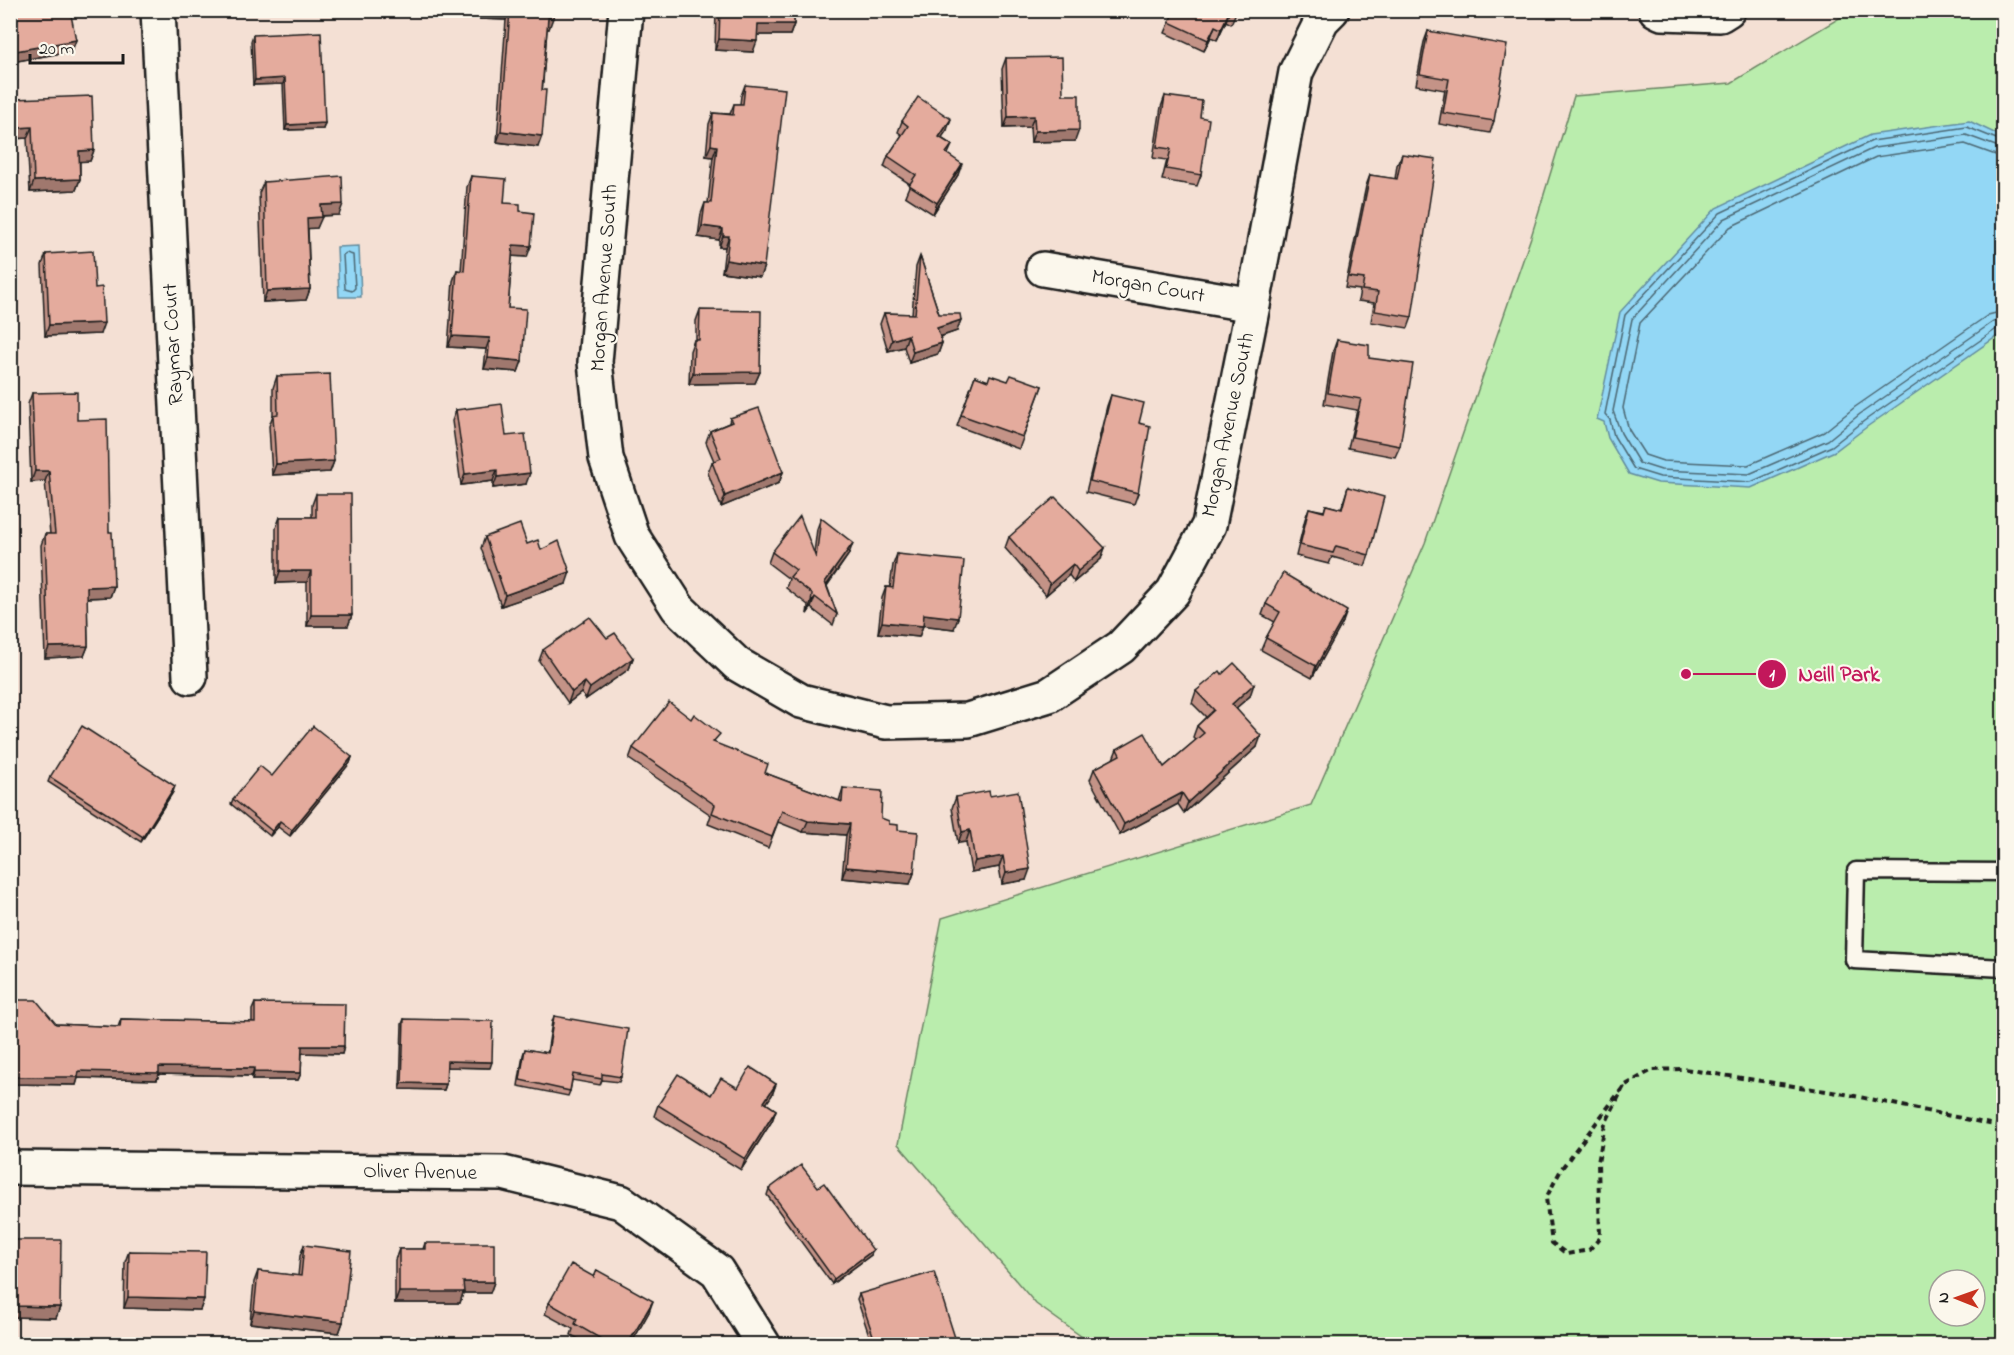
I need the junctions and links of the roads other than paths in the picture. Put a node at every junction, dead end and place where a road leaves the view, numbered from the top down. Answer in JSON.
{"nodes":[{"id":1,"x":158,"y":10,"type":"edge"},
{"id":2,"x":626,"y":10,"type":"edge"},
{"id":3,"x":1332,"y":10,"type":"edge"},
{"id":4,"x":1656,"y":10,"type":"edge"},
{"id":5,"x":1728,"y":10,"type":"edge"},
{"id":6,"x":1043,"y":269,"type":"dead end"},
{"id":7,"x":1253,"y":305,"type":"junction"},
{"id":8,"x":190,"y":677,"type":"dead end"},
{"id":9,"x":2004,"y":872,"type":"edge"},
{"id":10,"x":2004,"y":968,"type":"edge"},
{"id":11,"x":10,"y":1168,"type":"edge"},
{"id":12,"x":763,"y":1344,"type":"edge"}],
"edges":[{"from":1,"to":8,"type":"street","name":"Raymar Court"},
{"from":2,"to":7,"type":"street","name":"Morgan Avenue South"},
{"from":3,"to":7,"type":"street","name":"Morgan Avenue South"},
{"from":4,"to":5,"type":"street"},
{"from":6,"to":7,"type":"street","name":"Morgan Court"},
{"from":9,"to":10,"type":"lane"},
{"from":11,"to":12,"type":"street","name":"Oliver Avenue"}]}
